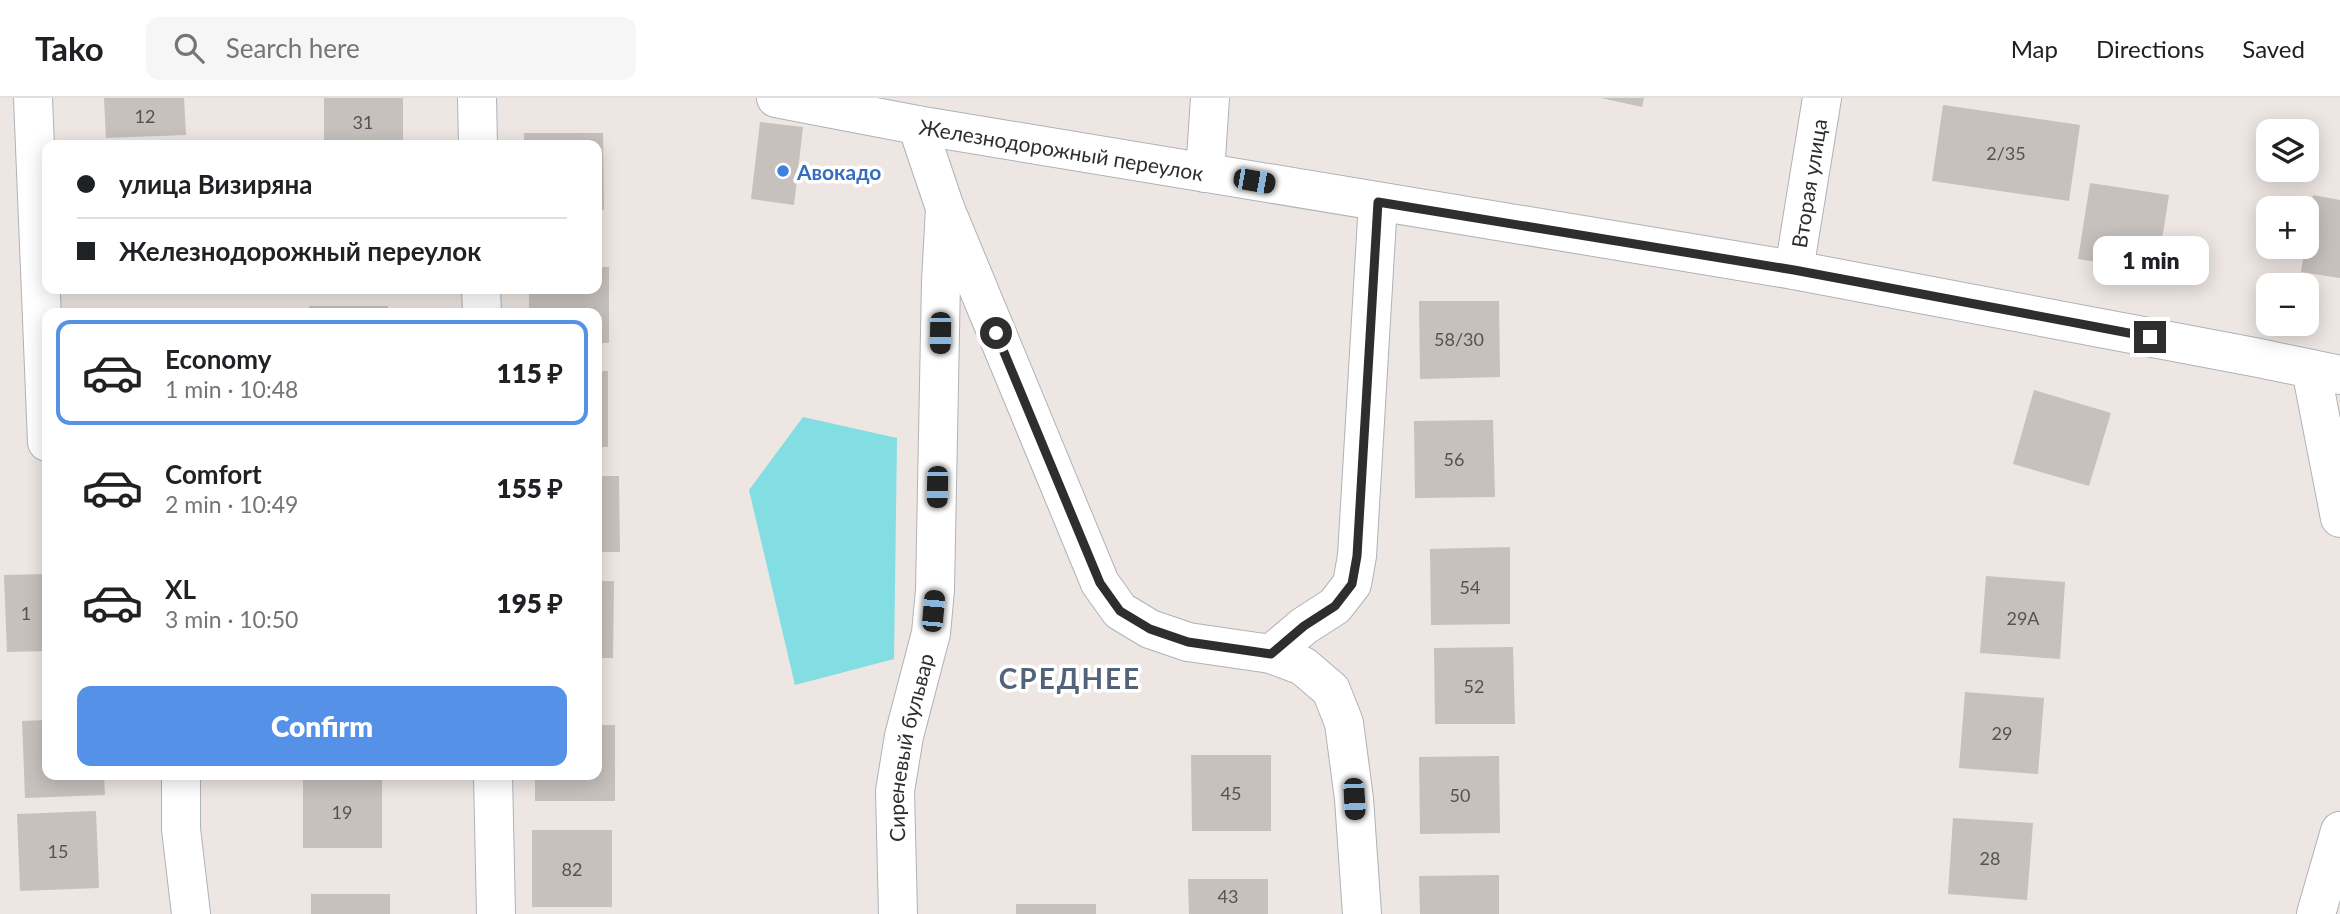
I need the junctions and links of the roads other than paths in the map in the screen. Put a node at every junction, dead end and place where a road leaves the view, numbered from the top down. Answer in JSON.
{"nodes":[{"id":1,"x":33,"y":98,"type":"edge"},
{"id":2,"x":477,"y":98,"type":"edge"},
{"id":3,"x":776,"y":98,"type":"edge"},
{"id":4,"x":1210,"y":98,"type":"edge"},
{"id":5,"x":1822,"y":98,"type":"edge"},
{"id":6,"x":917,"y":125,"type":"junction"},
{"id":7,"x":478,"y":140,"type":"edge"},
{"id":8,"x":1205,"y":173,"type":"junction"},
{"id":9,"x":1378,"y":202,"type":"junction"},
{"id":10,"x":945,"y":208,"type":"junction"},
{"id":11,"x":1794,"y":270,"type":"junction"},
{"id":12,"x":42,"y":319,"type":"edge"},
{"id":13,"x":2326,"y":372,"type":"edge"},
{"id":14,"x":2340,"y":518,"type":"edge"},
{"id":15,"x":1271,"y":654,"type":"junction"},
{"id":16,"x":181,"y":780,"type":"edge"},
{"id":17,"x":493,"y":780,"type":"edge"},
{"id":18,"x":2340,"y":831,"type":"edge"},
{"id":19,"x":191,"y":914,"type":"edge"},
{"id":20,"x":496,"y":914,"type":"edge"},
{"id":21,"x":898,"y":914,"type":"edge"},
{"id":22,"x":1362,"y":914,"type":"edge"},
{"id":23,"x":2316,"y":914,"type":"edge"}],
"edges":[{"from":1,"to":12,"type":"street"},
{"from":2,"to":7,"type":"street"},
{"from":3,"to":6,"type":"street","name":"Железнодорожный переулок"},
{"from":4,"to":8,"type":"street"},
{"from":5,"to":11,"type":"street","name":"Вторая улица"},
{"from":6,"to":8,"type":"street","name":"Железнодорожный переулок"},
{"from":6,"to":10,"type":"street","name":"Сиреневый бульвар"},
{"from":8,"to":9,"type":"street","name":"Железнодорожный переулок"},
{"from":9,"to":11,"type":"street","name":"Железнодорожный переулок"},
{"from":9,"to":15,"type":"street"},
{"from":10,"to":15,"type":"street"},
{"from":10,"to":21,"type":"street","name":"Сиреневый бульвар"},
{"from":11,"to":13,"type":"street","name":"Железнодорожный переулок"},
{"from":13,"to":14,"type":"street"},
{"from":15,"to":22,"type":"street"},
{"from":16,"to":19,"type":"street"},
{"from":17,"to":20,"type":"street"},
{"from":18,"to":23,"type":"street"}]}
